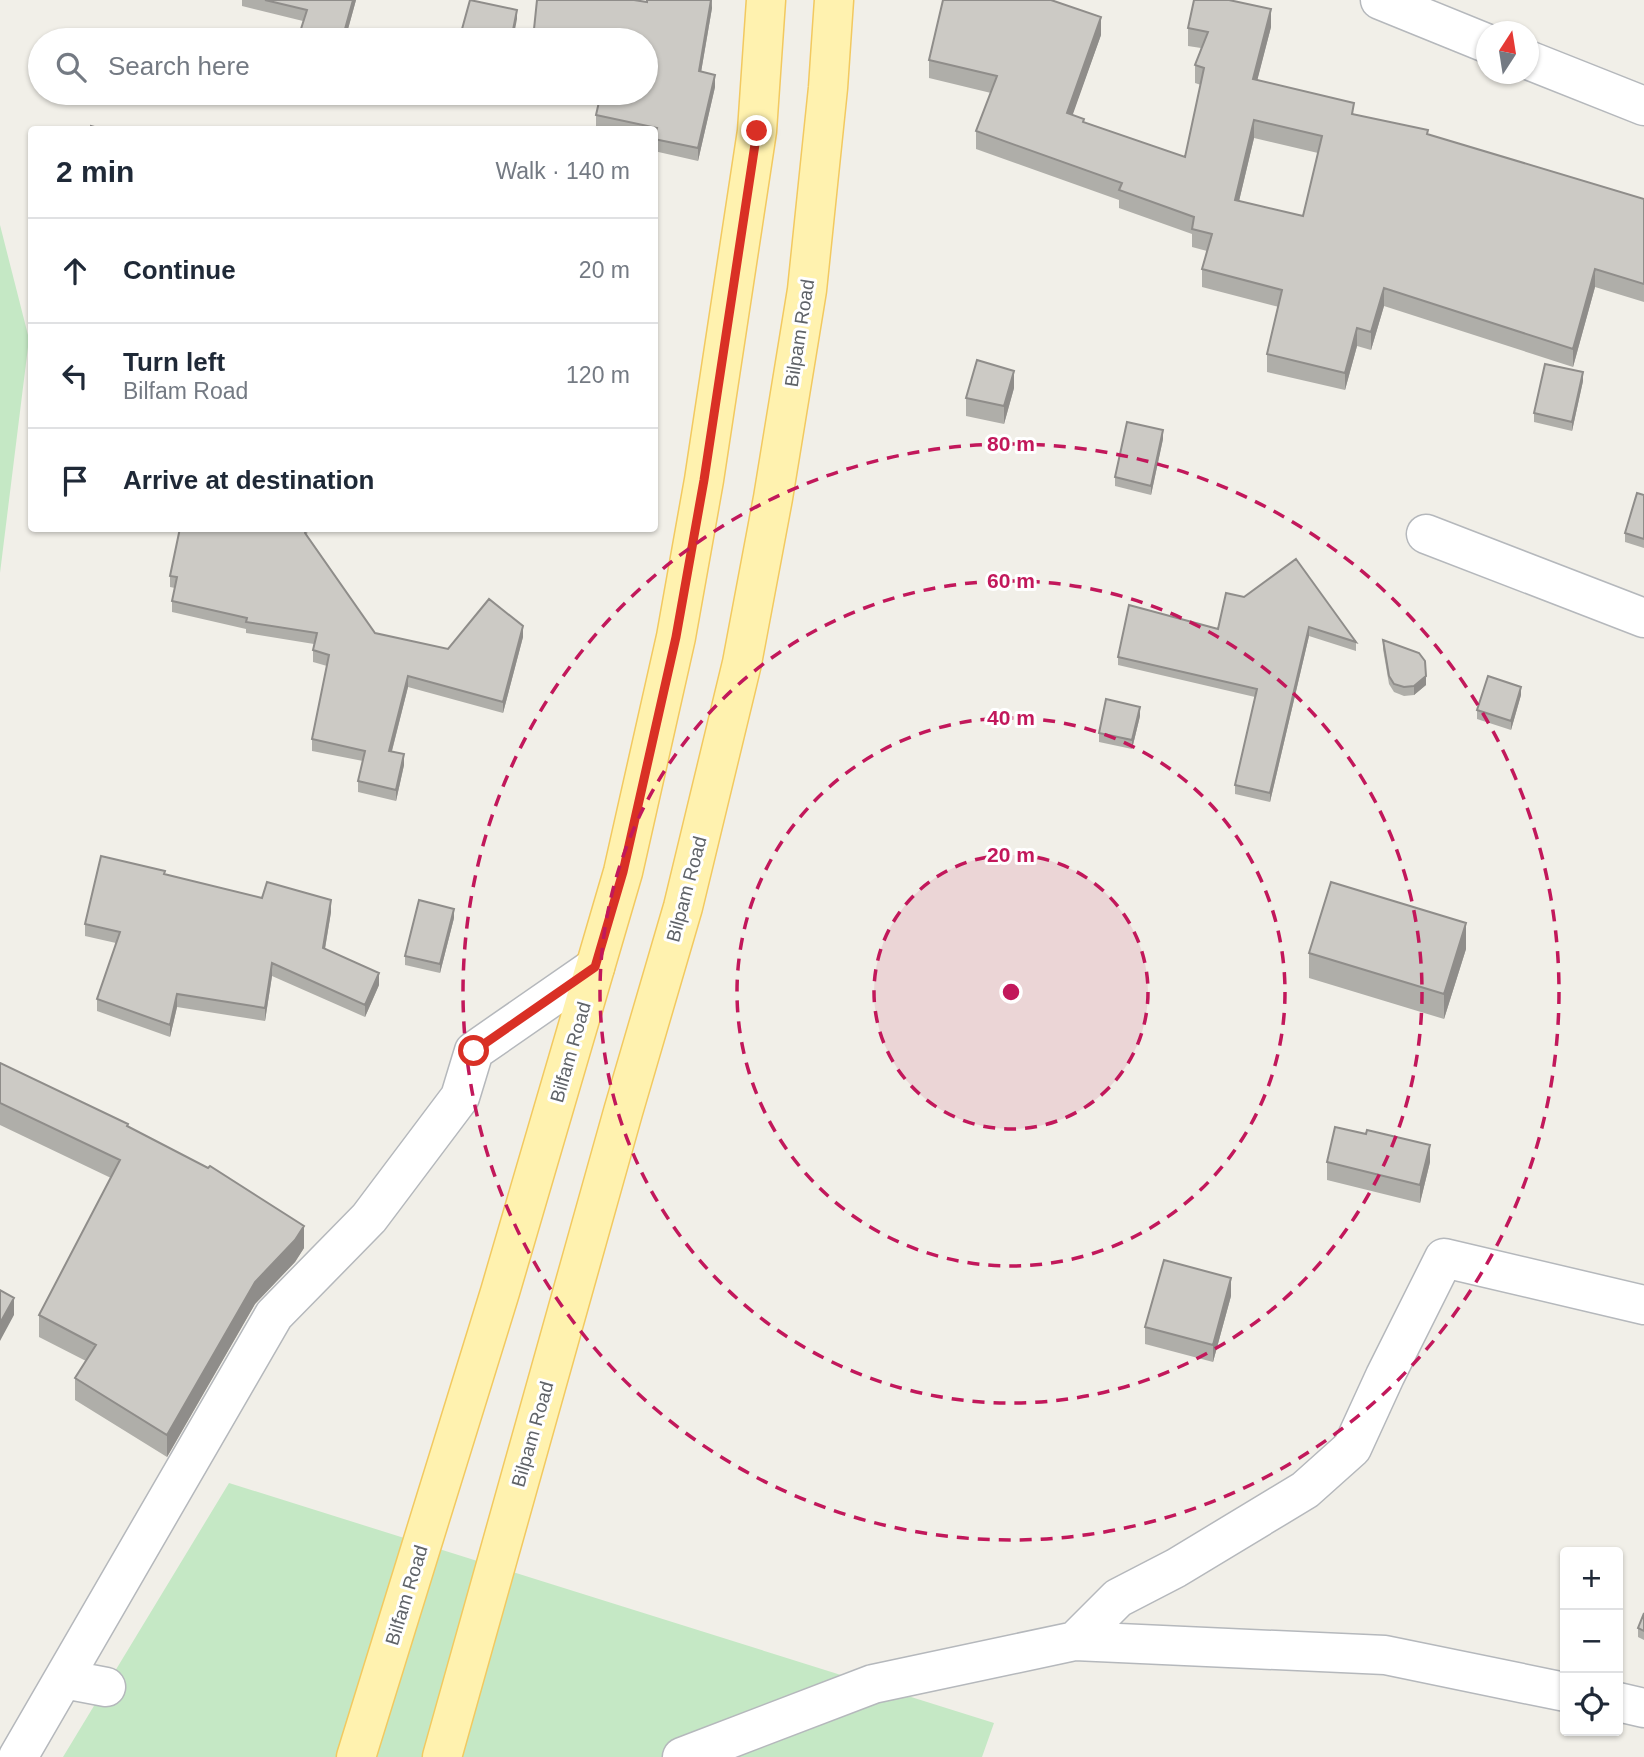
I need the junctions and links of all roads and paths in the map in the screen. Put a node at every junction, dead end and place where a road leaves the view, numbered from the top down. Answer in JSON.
{"nodes":[{"id":1,"x":765,"y":0,"type":"edge"},
{"id":2,"x":834,"y":0,"type":"edge"},
{"id":3,"x":1380,"y":0,"type":"edge"},
{"id":4,"x":1476,"y":39,"type":"edge"},
{"id":5,"x":1539,"y":64,"type":"edge"},
{"id":6,"x":1644,"y":106,"type":"edge"},
{"id":7,"x":1426,"y":534,"type":"dead end"},
{"id":8,"x":1644,"y":618,"type":"edge"},
{"id":9,"x":595,"y":967,"type":"junction"},
{"id":10,"x":1644,"y":1305,"type":"edge"},
{"id":11,"x":1075,"y":1641,"type":"junction"},
{"id":12,"x":64,"y":1679,"type":"junction"},
{"id":13,"x":106,"y":1687,"type":"dead end"},
{"id":14,"x":1560,"y":1691,"type":"edge"},
{"id":15,"x":1623,"y":1704,"type":"edge"},
{"id":16,"x":1644,"y":1708,"type":"edge"},
{"id":17,"x":18,"y":1757,"type":"edge"},
{"id":18,"x":356,"y":1757,"type":"edge"},
{"id":19,"x":442,"y":1757,"type":"edge"},
{"id":20,"x":682,"y":1757,"type":"edge"}],
"edges":[{"from":1,"to":9,"type":"main road","name":"Bilfam Road"},
{"from":2,"to":19,"type":"main road","name":"Bilpam Road"},
{"from":3,"to":4,"type":"street"},
{"from":5,"to":6,"type":"street"},
{"from":7,"to":8,"type":"street"},
{"from":9,"to":12,"type":"street"},
{"from":9,"to":18,"type":"main road","name":"Bilfam Road"},
{"from":10,"to":11,"type":"street"},
{"from":11,"to":14,"type":"street"},
{"from":11,"to":20,"type":"street"},
{"from":12,"to":13,"type":"street"},
{"from":12,"to":17,"type":"street"},
{"from":15,"to":16,"type":"street"}]}
